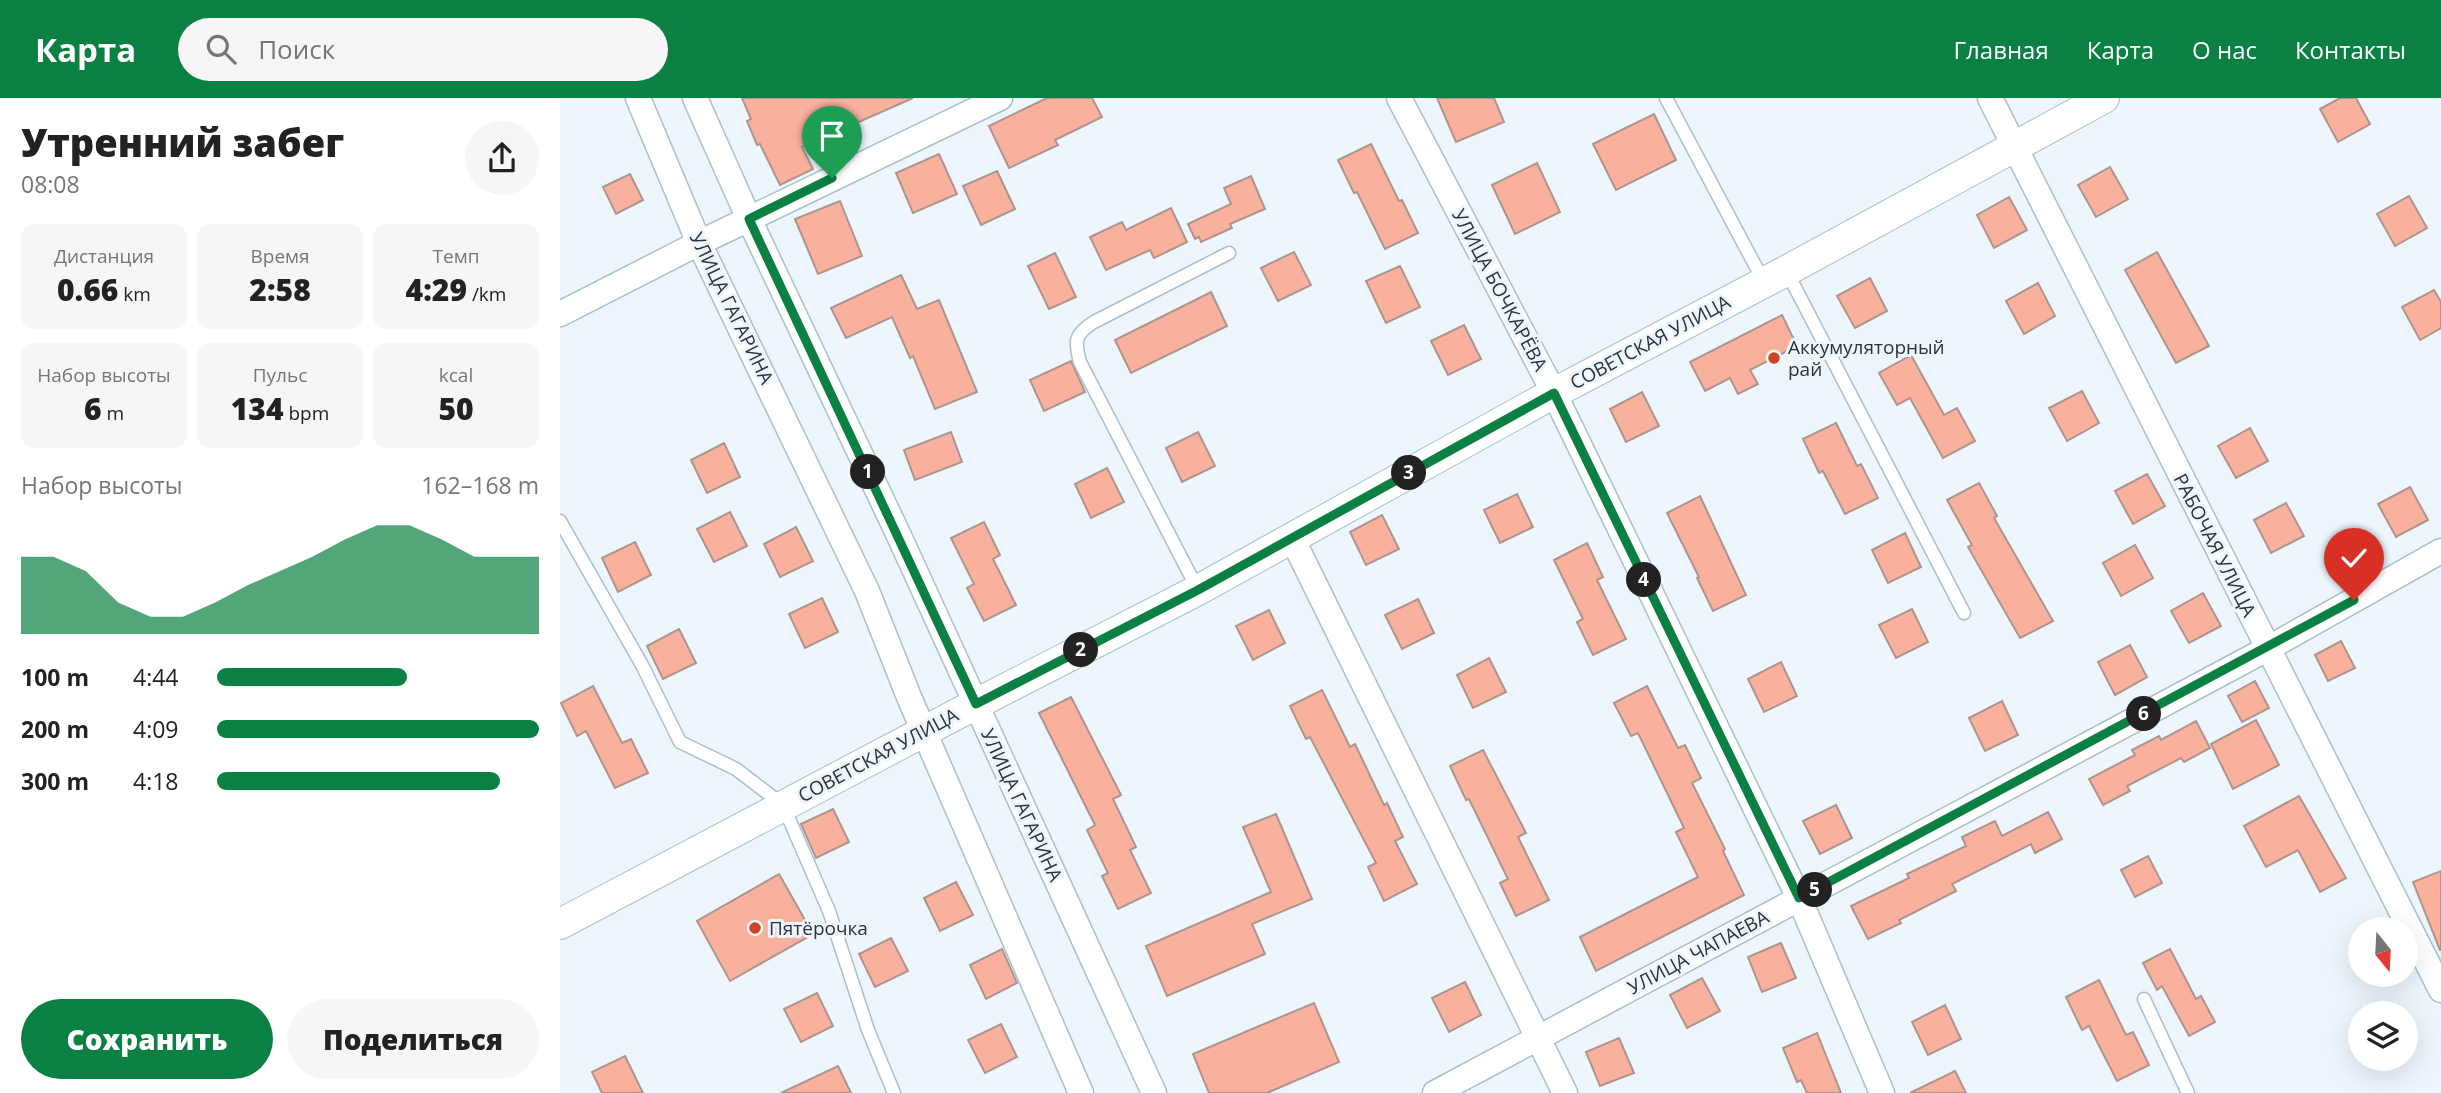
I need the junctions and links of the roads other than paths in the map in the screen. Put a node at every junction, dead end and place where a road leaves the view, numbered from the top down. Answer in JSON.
{"nodes":[{"id":1,"x":638,"y":98,"type":"edge"},
{"id":2,"x":695,"y":98,"type":"edge"},
{"id":3,"x":1000,"y":98,"type":"edge"},
{"id":4,"x":1399,"y":98,"type":"edge"},
{"id":5,"x":1666,"y":98,"type":"edge"},
{"id":6,"x":1990,"y":98,"type":"edge"},
{"id":7,"x":2104,"y":98,"type":"edge"},
{"id":8,"x":2014,"y":145,"type":"junction"},
{"id":9,"x":749,"y":219,"type":"junction"},
{"id":10,"x":699,"y":243,"type":"junction"},
{"id":11,"x":1229,"y":253,"type":"dead end"},
{"id":12,"x":1775,"y":277,"type":"junction"},
{"id":13,"x":560,"y":314,"type":"edge"},
{"id":14,"x":1554,"y":393,"type":"junction"},
{"id":15,"x":560,"y":521,"type":"edge"},
{"id":16,"x":1292,"y":538,"type":"junction"},
{"id":17,"x":2441,"y":551,"type":"edge"},
{"id":18,"x":1198,"y":590,"type":"junction"},
{"id":19,"x":1964,"y":613,"type":"dead end"},
{"id":20,"x":2267,"y":649,"type":"junction"},
{"id":21,"x":976,"y":704,"type":"junction"},
{"id":22,"x":924,"y":732,"type":"junction"},
{"id":23,"x":783,"y":805,"type":"junction"},
{"id":24,"x":1799,"y":898,"type":"junction"},
{"id":25,"x":560,"y":924,"type":"edge"},
{"id":26,"x":2441,"y":990,"type":"edge"},
{"id":27,"x":2144,"y":999,"type":"dead end"},
{"id":28,"x":1536,"y":1039,"type":"junction"},
{"id":29,"x":894,"y":1093,"type":"edge"},
{"id":30,"x":1081,"y":1093,"type":"edge"},
{"id":31,"x":1154,"y":1093,"type":"edge"},
{"id":32,"x":1435,"y":1093,"type":"edge"},
{"id":33,"x":1564,"y":1093,"type":"edge"},
{"id":34,"x":1882,"y":1093,"type":"edge"},
{"id":35,"x":2188,"y":1093,"type":"edge"}],
"edges":[{"from":1,"to":10,"type":"street","name":"УЛИЦА ГАГАРИНА"},
{"from":2,"to":9,"type":"street","name":"УЛИЦА ГАГАРИНА"},
{"from":3,"to":9,"type":"street"},
{"from":4,"to":14,"type":"street","name":"УЛИЦА БОЧКАРЁВА"},
{"from":5,"to":12,"type":"lane"},
{"from":6,"to":8,"type":"street","name":"РАБОЧАЯ УЛИЦА"},
{"from":7,"to":8,"type":"street","name":"СОВЕТСКАЯ УЛИЦА"},
{"from":8,"to":12,"type":"street","name":"СОВЕТСКАЯ УЛИЦА"},
{"from":8,"to":20,"type":"street","name":"РАБОЧАЯ УЛИЦА"},
{"from":9,"to":10,"type":"street"},
{"from":9,"to":21,"type":"street","name":"УЛИЦА ГАГАРИНА"},
{"from":10,"to":13,"type":"street"},
{"from":10,"to":22,"type":"street","name":"УЛИЦА ГАГАРИНА"},
{"from":11,"to":18,"type":"lane"},
{"from":12,"to":14,"type":"street","name":"СОВЕТСКАЯ УЛИЦА"},
{"from":12,"to":19,"type":"lane"},
{"from":14,"to":16,"type":"street","name":"СОВЕТСКАЯ УЛИЦА"},
{"from":14,"to":24,"type":"street","name":"УЛИЦА БОЧКАРЁВА"},
{"from":15,"to":23,"type":"lane"},
{"from":16,"to":18,"type":"street","name":"СОВЕТСКАЯ УЛИЦА"},
{"from":16,"to":28,"type":"street"},
{"from":17,"to":20,"type":"street","name":"УЛИЦА ЧАПАЕВА"},
{"from":18,"to":21,"type":"street","name":"СОВЕТСКАЯ УЛИЦА"},
{"from":20,"to":24,"type":"street","name":"УЛИЦА ЧАПАЕВА"},
{"from":20,"to":26,"type":"street","name":"РАБОЧАЯ УЛИЦА"},
{"from":21,"to":22,"type":"street","name":"СОВЕТСКАЯ УЛИЦА"},
{"from":21,"to":31,"type":"street","name":"УЛИЦА ГАГАРИНА"},
{"from":22,"to":23,"type":"street","name":"СОВЕТСКАЯ УЛИЦА"},
{"from":22,"to":30,"type":"street","name":"УЛИЦА ГАГАРИНА"},
{"from":23,"to":25,"type":"street","name":"СОВЕТСКАЯ УЛИЦА"},
{"from":23,"to":29,"type":"lane"},
{"from":24,"to":28,"type":"street","name":"УЛИЦА ЧАПАЕВА"},
{"from":24,"to":34,"type":"street","name":"УЛИЦА БОЧКАРЁВА"},
{"from":27,"to":35,"type":"lane"},
{"from":28,"to":32,"type":"street","name":"УЛИЦА ЧАПАЕВА"},
{"from":28,"to":33,"type":"street"}]}
